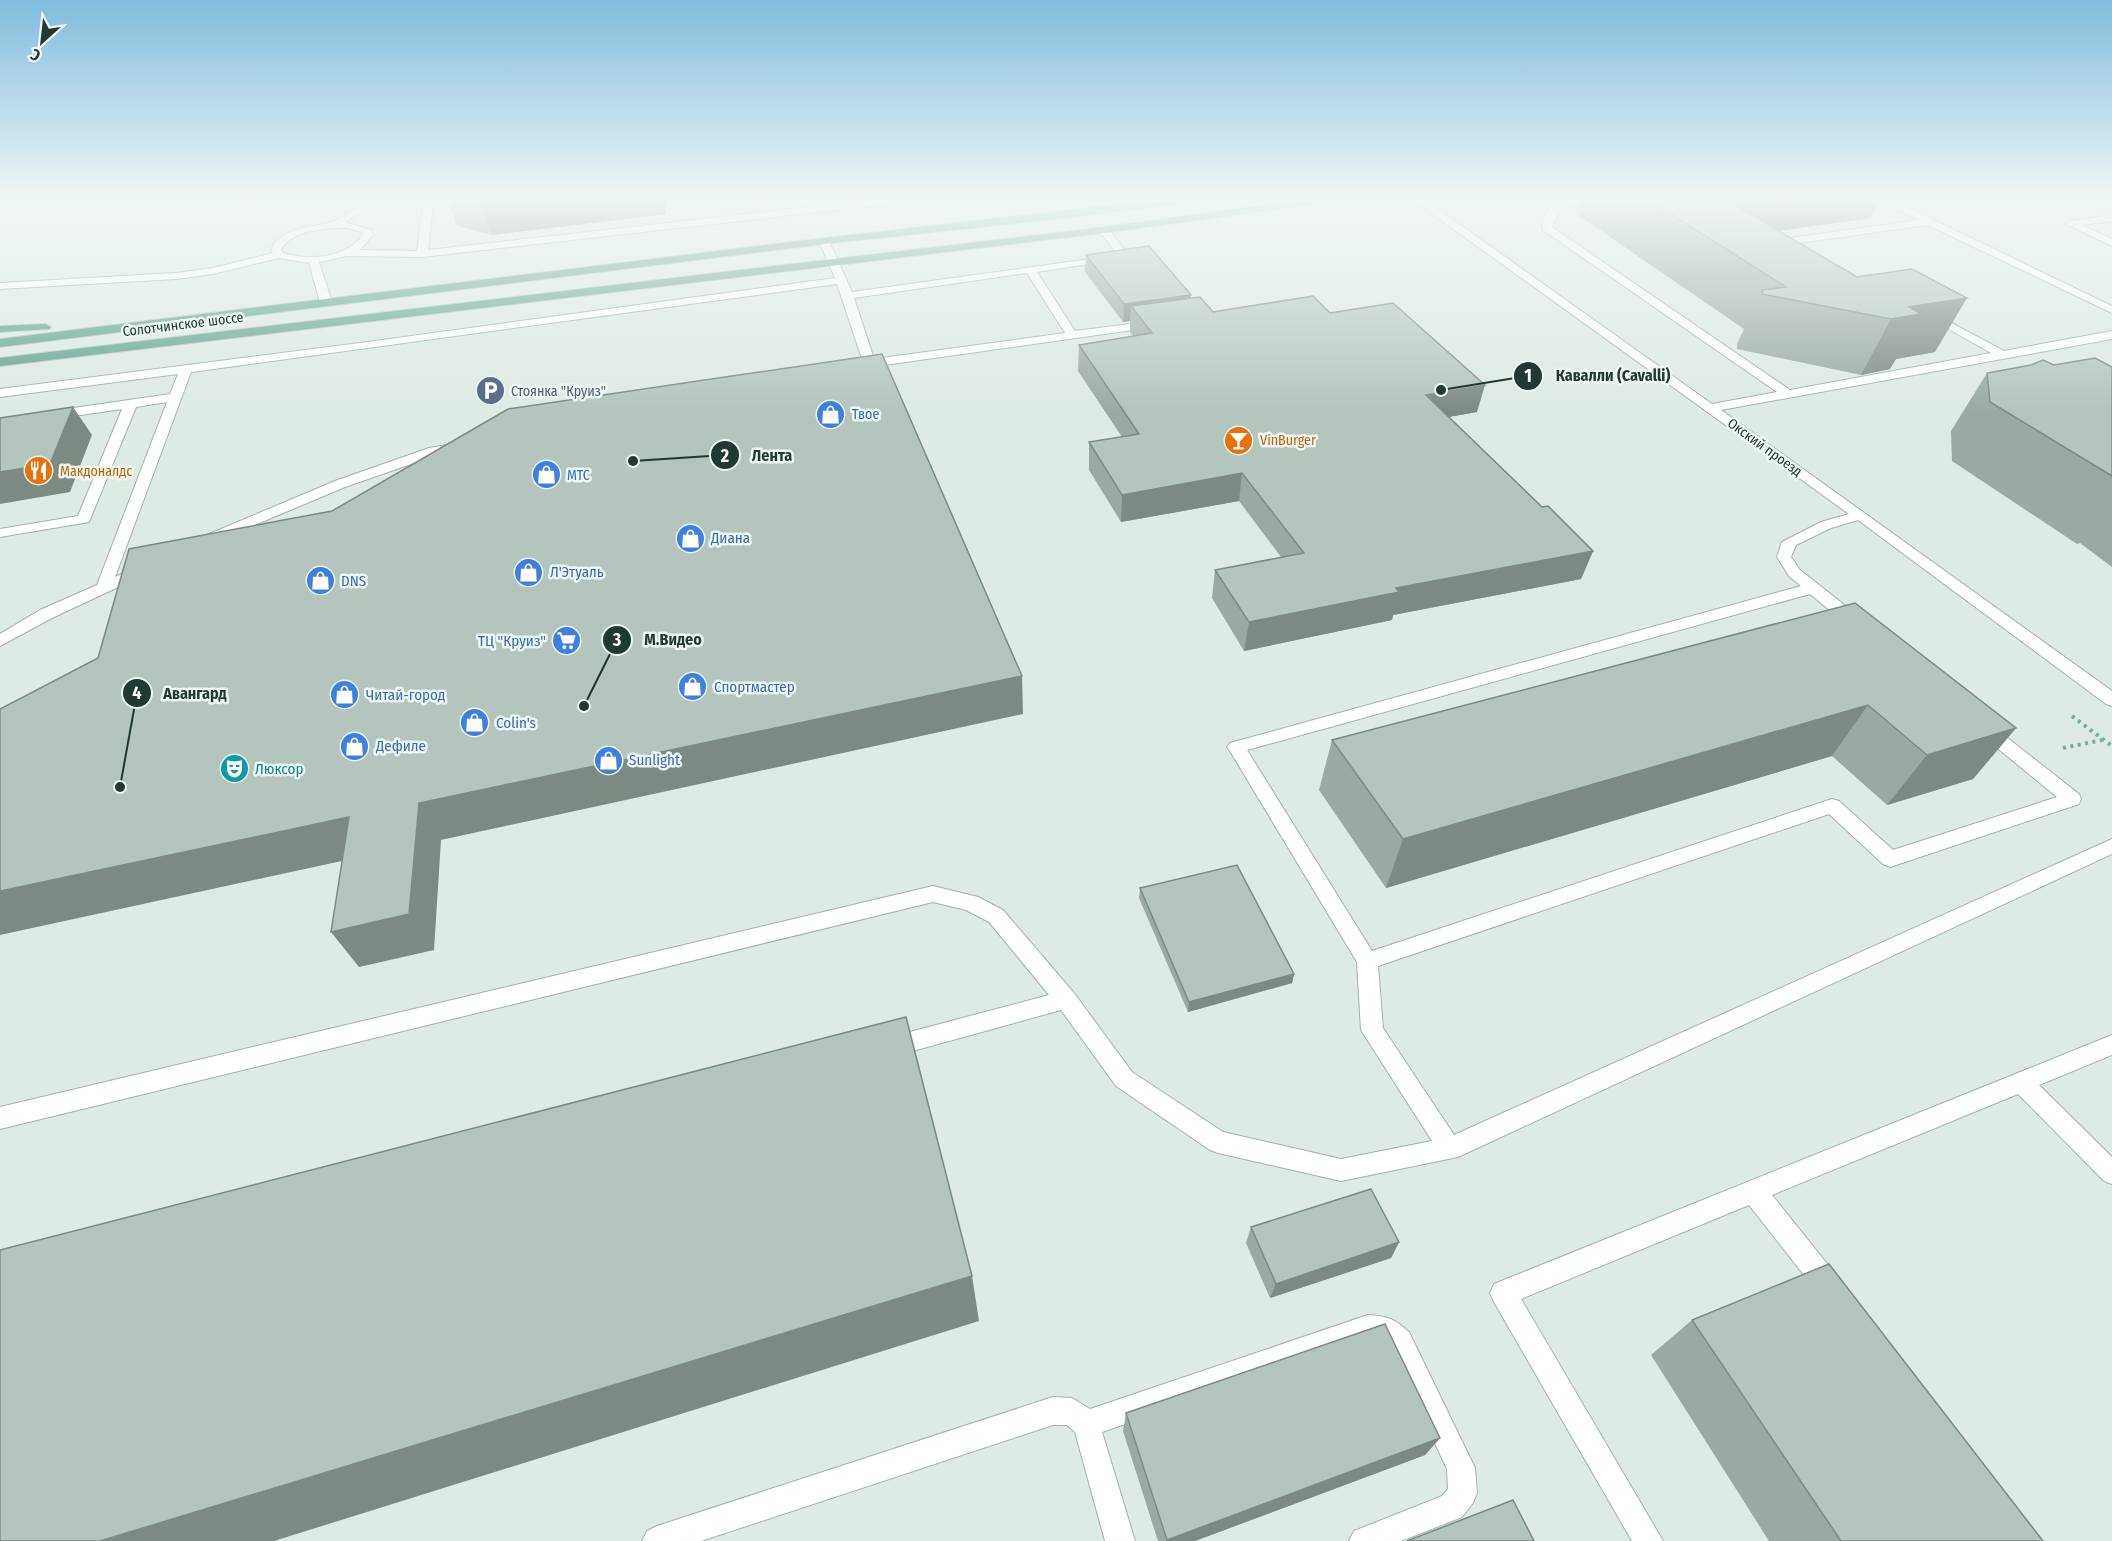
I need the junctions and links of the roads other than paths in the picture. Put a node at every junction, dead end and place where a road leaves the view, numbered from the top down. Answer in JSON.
{"nodes":[{"id":1,"x":222,"y":269,"type":"edge"},
{"id":2,"x":316,"y":269,"type":"edge"},
{"id":3,"x":596,"y":269,"type":"edge"},
{"id":4,"x":775,"y":269,"type":"edge"},
{"id":5,"x":837,"y":269,"type":"edge"},
{"id":6,"x":1038,"y":269,"type":"edge"},
{"id":7,"x":1515,"y":269,"type":"edge"},
{"id":8,"x":1604,"y":269,"type":"edge"},
{"id":9,"x":2027,"y":269,"type":"edge"},
{"id":10,"x":1031,"y":270,"type":"junction"},
{"id":11,"x":841,"y":280,"type":"junction"},
{"id":12,"x":0,"y":286,"type":"edge"},
{"id":13,"x":848,"y":296,"type":"junction"},
{"id":14,"x":326,"y":302,"type":"junction"},
{"id":15,"x":1921,"y":310,"type":"edge"},
{"id":16,"x":2112,"y":310,"type":"edge"},
{"id":17,"x":167,"y":322,"type":"junction"},
{"id":18,"x":1162,"y":322,"type":"edge"},
{"id":19,"x":0,"y":328,"type":"edge"},
{"id":20,"x":1071,"y":335,"type":"junction"},
{"id":21,"x":2112,"y":335,"type":"edge"},
{"id":22,"x":164,"y":341,"type":"junction"},
{"id":23,"x":0,"y":343,"type":"edge"},
{"id":24,"x":2002,"y":355,"type":"junction"},
{"id":25,"x":0,"y":362,"type":"edge"},
{"id":26,"x":870,"y":363,"type":"junction"},
{"id":27,"x":186,"y":369,"type":"junction"},
{"id":28,"x":0,"y":372,"type":"edge"},
{"id":29,"x":864,"y":386,"type":"edge"},
{"id":30,"x":0,"y":393,"type":"edge"},
{"id":31,"x":1788,"y":394,"type":"junction"},
{"id":32,"x":176,"y":397,"type":"junction"},
{"id":33,"x":131,"y":403,"type":"junction"},
{"id":34,"x":1710,"y":408,"type":"junction"},
{"id":35,"x":44,"y":416,"type":"edge"},
{"id":36,"x":469,"y":446,"type":"edge"},
{"id":37,"x":1860,"y":514,"type":"junction"},
{"id":38,"x":0,"y":533,"type":"edge"},
{"id":39,"x":198,"y":544,"type":"edge"},
{"id":40,"x":155,"y":564,"type":"edge"},
{"id":41,"x":1813,"y":588,"type":"junction"},
{"id":42,"x":103,"y":589,"type":"junction"},
{"id":43,"x":1866,"y":632,"type":"edge"},
{"id":44,"x":0,"y":641,"type":"edge"},
{"id":45,"x":2112,"y":700,"type":"edge"},
{"id":46,"x":1974,"y":720,"type":"edge"},
{"id":47,"x":2112,"y":846,"type":"edge"},
{"id":48,"x":1367,"y":961,"type":"junction"},
{"id":49,"x":1066,"y":1000,"type":"junction"},
{"id":50,"x":2112,"y":1045,"type":"edge"},
{"id":51,"x":868,"y":1053,"type":"edge"},
{"id":52,"x":2021,"y":1082,"type":"junction"},
{"id":53,"x":0,"y":1118,"type":"edge"},
{"id":54,"x":1450,"y":1149,"type":"junction"},
{"id":55,"x":2112,"y":1173,"type":"edge"},
{"id":56,"x":1754,"y":1191,"type":"junction"},
{"id":57,"x":1849,"y":1311,"type":"edge"},
{"id":58,"x":1086,"y":1424,"type":"junction"},
{"id":59,"x":657,"y":1541,"type":"edge"},
{"id":60,"x":1120,"y":1541,"type":"edge"},
{"id":61,"x":1364,"y":1541,"type":"edge"},
{"id":62,"x":1648,"y":1541,"type":"edge"}],
"edges":[{"from":1,"to":12,"type":"street"},
{"from":2,"to":14,"type":"street"},
{"from":3,"to":14,"type":"main road","name":"Солотчинское шоссе"},
{"from":4,"to":22,"type":"main road","name":"Солотчинское шоссе"},
{"from":5,"to":11,"type":"street"},
{"from":6,"to":10,"type":"street"},
{"from":7,"to":34,"type":"street","name":"Окский проезд"},
{"from":8,"to":31,"type":"street"},
{"from":9,"to":16,"type":"street"},
{"from":10,"to":13,"type":"street"},
{"from":10,"to":20,"type":"street"},
{"from":11,"to":13,"type":"street"},
{"from":11,"to":27,"type":"street"},
{"from":13,"to":26,"type":"street"},
{"from":14,"to":17,"type":"main road","name":"Солотчинское шоссе"},
{"from":15,"to":24,"type":"street"},
{"from":17,"to":19,"type":"main road"},
{"from":17,"to":23,"type":"main road","name":"Солотчинское шоссе"},
{"from":18,"to":20,"type":"street"},
{"from":20,"to":26,"type":"street"},
{"from":21,"to":24,"type":"street"},
{"from":22,"to":25,"type":"main road","name":"Солотчинское шоссе"},
{"from":22,"to":28,"type":"main road"},
{"from":24,"to":31,"type":"street"},
{"from":26,"to":29,"type":"street"},
{"from":27,"to":30,"type":"street"},
{"from":27,"to":32,"type":"street"},
{"from":31,"to":34,"type":"street"},
{"from":32,"to":33,"type":"street"},
{"from":32,"to":42,"type":"street"},
{"from":33,"to":35,"type":"street"},
{"from":33,"to":38,"type":"street"},
{"from":34,"to":37,"type":"street","name":"Окский проезд"},
{"from":36,"to":39,"type":"street"},
{"from":37,"to":41,"type":"street"},
{"from":37,"to":45,"type":"street","name":"Окский проезд"},
{"from":40,"to":42,"type":"street"},
{"from":41,"to":43,"type":"street"},
{"from":41,"to":48,"type":"street"},
{"from":42,"to":44,"type":"street"},
{"from":46,"to":48,"type":"street"},
{"from":47,"to":54,"type":"street"},
{"from":48,"to":54,"type":"street"},
{"from":49,"to":51,"type":"street"},
{"from":49,"to":53,"type":"street"},
{"from":49,"to":54,"type":"street"},
{"from":50,"to":52,"type":"street"},
{"from":52,"to":55,"type":"street"},
{"from":52,"to":56,"type":"street"},
{"from":56,"to":57,"type":"street"},
{"from":56,"to":62,"type":"street"},
{"from":58,"to":59,"type":"street"},
{"from":58,"to":60,"type":"street"},
{"from":58,"to":61,"type":"street"}]}
